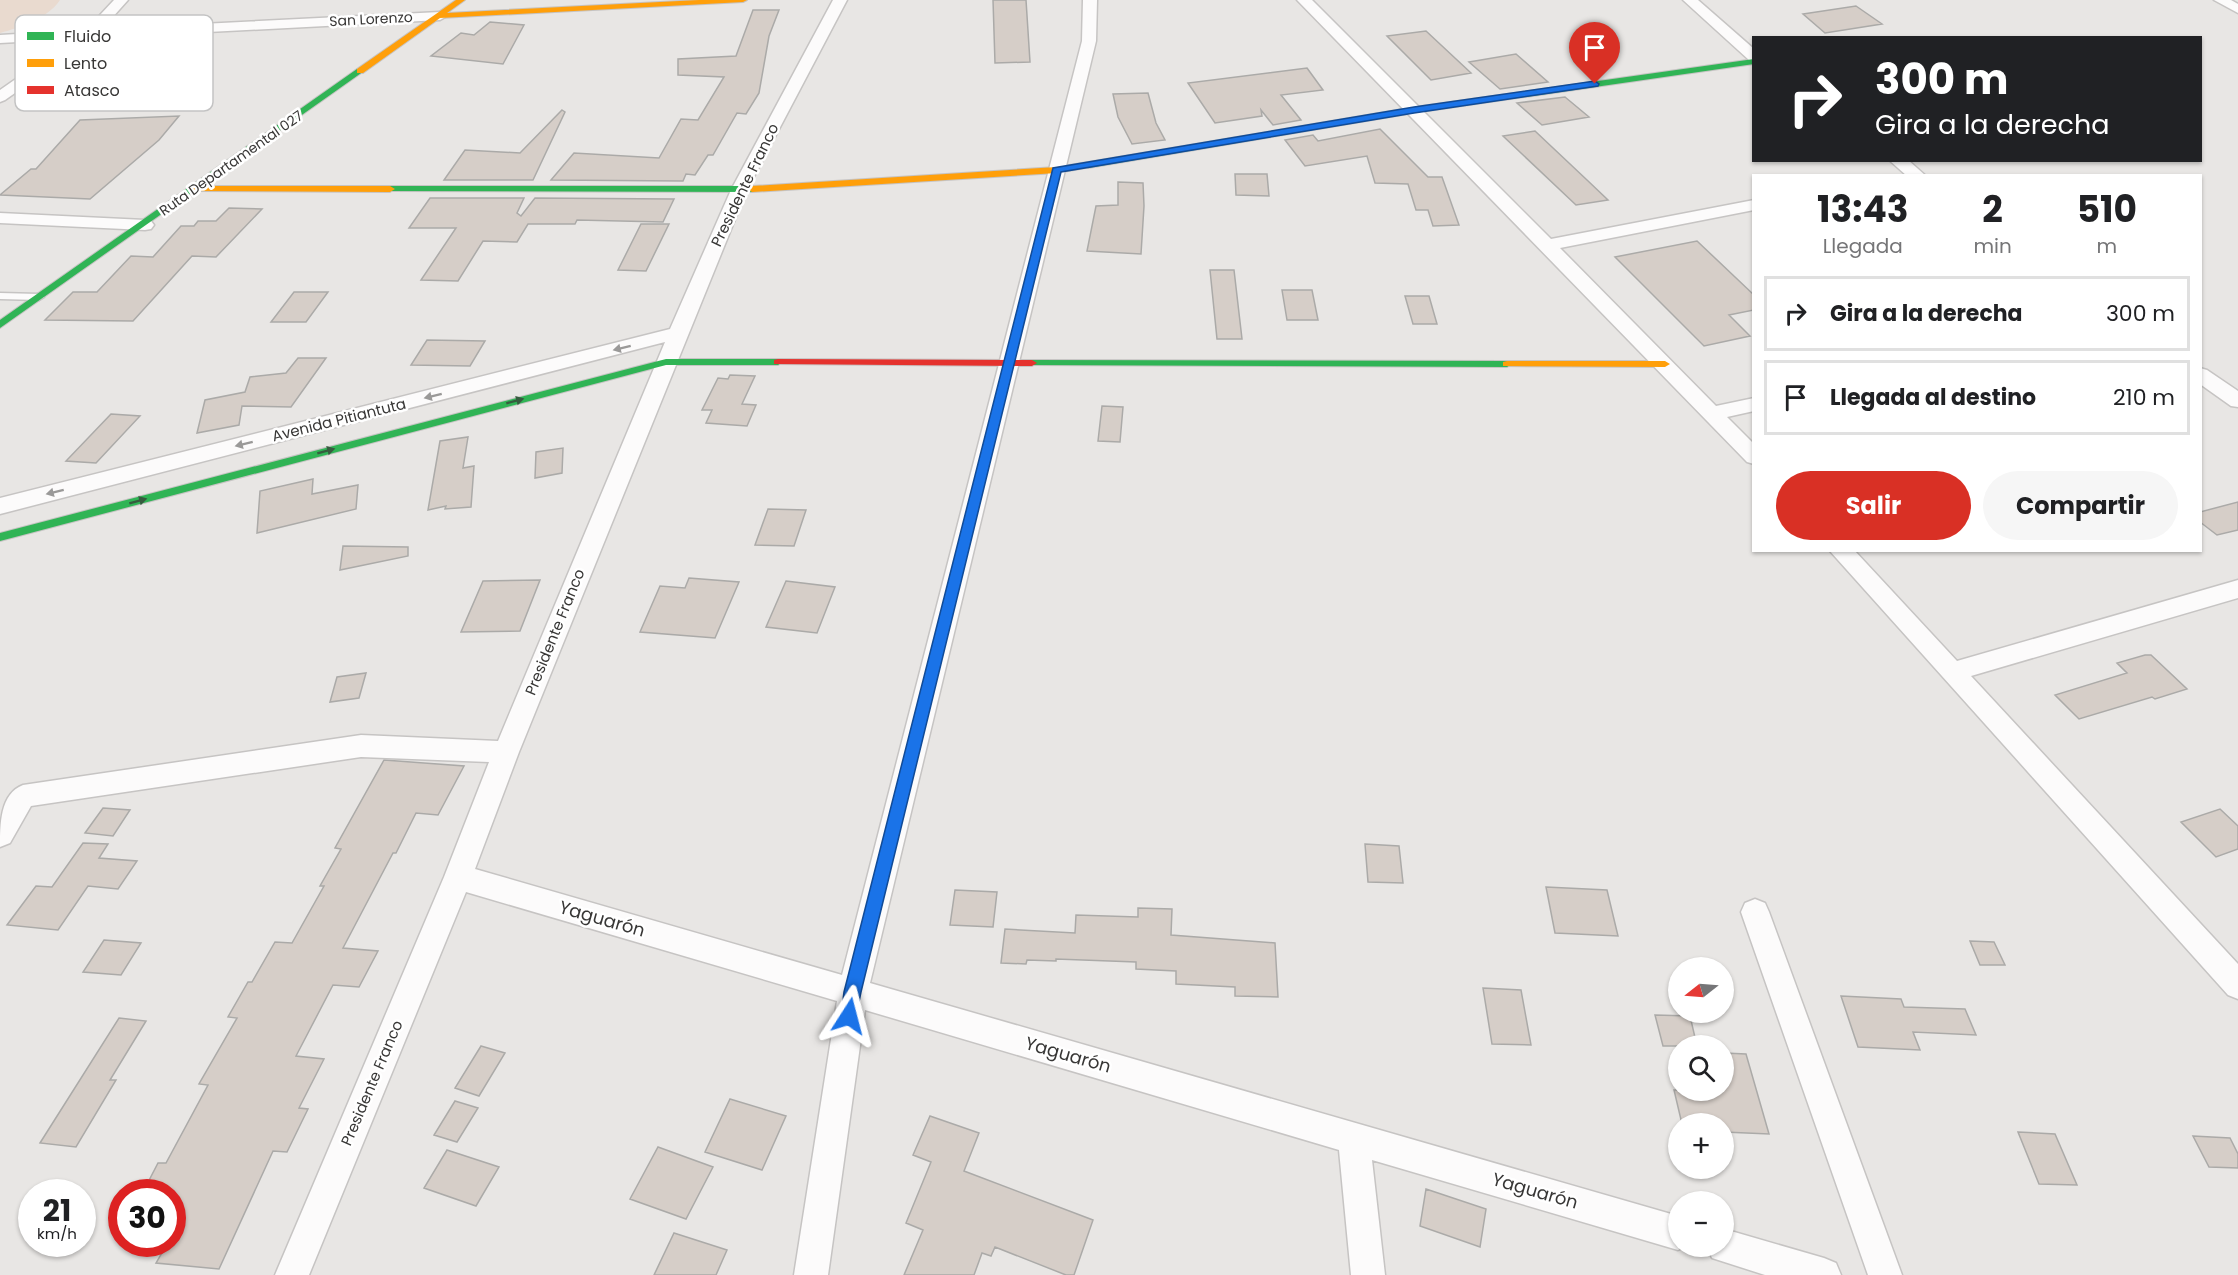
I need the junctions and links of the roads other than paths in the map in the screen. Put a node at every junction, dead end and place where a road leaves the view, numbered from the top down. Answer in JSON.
{"nodes":[{"id":1,"x":121,"y":0,"type":"edge"},
{"id":2,"x":461,"y":0,"type":"edge"},
{"id":3,"x":742,"y":0,"type":"edge"},
{"id":4,"x":840,"y":0,"type":"edge"},
{"id":5,"x":1090,"y":0,"type":"edge"},
{"id":6,"x":1304,"y":0,"type":"edge"},
{"id":7,"x":1690,"y":0,"type":"edge"},
{"id":8,"x":2221,"y":0,"type":"edge"},
{"id":9,"x":2238,"y":9,"type":"edge"},
{"id":10,"x":107,"y":15,"type":"edge"},
{"id":11,"x":440,"y":16,"type":"junction"},
{"id":12,"x":213,"y":28,"type":"edge"},
{"id":13,"x":15,"y":38,"type":"edge"},
{"id":14,"x":0,"y":39,"type":"edge"},
{"id":15,"x":1752,"y":57,"type":"edge"},
{"id":16,"x":1752,"y":59,"type":"edge"},
{"id":17,"x":15,"y":86,"type":"edge"},
{"id":18,"x":0,"y":97,"type":"edge"},
{"id":19,"x":1414,"y":110,"type":"junction"},
{"id":20,"x":1899,"y":162,"type":"edge"},
{"id":21,"x":1057,"y":170,"type":"junction"},
{"id":22,"x":1912,"y":174,"type":"edge"},
{"id":23,"x":195,"y":188,"type":"junction"},
{"id":24,"x":739,"y":190,"type":"junction"},
{"id":25,"x":1752,"y":205,"type":"edge"},
{"id":26,"x":0,"y":218,"type":"edge"},
{"id":27,"x":145,"y":225,"type":"junction"},
{"id":28,"x":1547,"y":245,"type":"junction"},
{"id":29,"x":0,"y":296,"type":"edge"},
{"id":30,"x":40,"y":297,"type":"junction"},
{"id":31,"x":0,"y":325,"type":"edge"},
{"id":32,"x":678,"y":333,"type":"junction"},
{"id":33,"x":666,"y":362,"type":"junction"},
{"id":34,"x":1009,"y":362,"type":"junction"},
{"id":35,"x":1665,"y":364,"type":"junction"},
{"id":36,"x":2202,"y":375,"type":"edge"},
{"id":37,"x":2238,"y":401,"type":"edge"},
{"id":38,"x":1752,"y":404,"type":"edge"},
{"id":39,"x":1713,"y":413,"type":"junction"},
{"id":40,"x":1752,"y":455,"type":"edge"},
{"id":41,"x":0,"y":506,"type":"edge"},
{"id":42,"x":0,"y":537,"type":"edge"},
{"id":43,"x":1842,"y":552,"type":"edge"},
{"id":44,"x":2238,"y":590,"type":"edge"},
{"id":45,"x":1953,"y":672,"type":"junction"},
{"id":46,"x":506,"y":752,"type":"junction"},
{"id":47,"x":0,"y":835,"type":"edge"},
{"id":48,"x":458,"y":877,"type":"junction"},
{"id":49,"x":1755,"y":912,"type":"dead end"},
{"id":50,"x":2238,"y":985,"type":"edge"},
{"id":51,"x":853,"y":992,"type":"junction"},
{"id":52,"x":1354,"y":1138,"type":"junction"},
{"id":53,"x":1668,"y":1230,"type":"edge"},
{"id":54,"x":1734,"y":1249,"type":"edge"},
{"id":55,"x":292,"y":1275,"type":"edge"},
{"id":56,"x":811,"y":1275,"type":"edge"},
{"id":57,"x":1368,"y":1275,"type":"edge"},
{"id":58,"x":1824,"y":1275,"type":"edge"},
{"id":59,"x":1885,"y":1275,"type":"edge"}],
"edges":[{"from":1,"to":10,"type":"street"},
{"from":2,"to":11,"type":"street","name":"Ruta Departamental 027"},
{"from":3,"to":11,"type":"street","name":"San Lorenzo"},
{"from":4,"to":24,"type":"street","name":"Presidente Franco"},
{"from":5,"to":21,"type":"street"},
{"from":6,"to":19,"type":"street"},
{"from":7,"to":15,"type":"street"},
{"from":8,"to":9,"type":"street"},
{"from":11,"to":12,"type":"street","name":"San Lorenzo"},
{"from":11,"to":23,"type":"street","name":"Ruta Departamental 027"},
{"from":13,"to":14,"type":"street","name":"San Lorenzo"},
{"from":16,"to":19,"type":"street"},
{"from":17,"to":18,"type":"street"},
{"from":19,"to":21,"type":"street"},
{"from":19,"to":28,"type":"street"},
{"from":20,"to":22,"type":"street"},
{"from":21,"to":24,"type":"street"},
{"from":21,"to":34,"type":"street"},
{"from":23,"to":24,"type":"street"},
{"from":23,"to":27,"type":"street","name":"Ruta Departamental 027"},
{"from":24,"to":32,"type":"street","name":"Presidente Franco"},
{"from":25,"to":28,"type":"street"},
{"from":26,"to":27,"type":"street"},
{"from":27,"to":30,"type":"street","name":"Ruta Departamental 027"},
{"from":28,"to":35,"type":"street"},
{"from":29,"to":30,"type":"lane"},
{"from":30,"to":31,"type":"street","name":"Ruta Departamental 027"},
{"from":32,"to":33,"type":"street","name":"Presidente Franco"},
{"from":32,"to":41,"type":"street","name":"Avenida Pitiantuta","one_way":true},
{"from":33,"to":34,"type":"street","name":"Avenida Pitiantuta"},
{"from":42,"to":33,"type":"street","name":"Avenida Pitiantuta","one_way":true},
{"from":33,"to":46,"type":"street","name":"Presidente Franco"},
{"from":34,"to":35,"type":"street","name":"Avenida Pitiantuta"},
{"from":34,"to":51,"type":"street"},
{"from":35,"to":39,"type":"street"},
{"from":36,"to":37,"type":"street"},
{"from":38,"to":39,"type":"street"},
{"from":39,"to":40,"type":"street"},
{"from":43,"to":45,"type":"street"},
{"from":44,"to":45,"type":"street"},
{"from":45,"to":50,"type":"street"},
{"from":46,"to":47,"type":"street"},
{"from":46,"to":48,"type":"street","name":"Presidente Franco"},
{"from":48,"to":51,"type":"street","name":"Yaguarón"},
{"from":48,"to":55,"type":"street","name":"Presidente Franco"},
{"from":49,"to":59,"type":"street"},
{"from":51,"to":52,"type":"street","name":"Yaguarón"},
{"from":51,"to":56,"type":"street"},
{"from":52,"to":53,"type":"street","name":"Yaguarón"},
{"from":52,"to":57,"type":"street"},
{"from":54,"to":58,"type":"street"}]}
